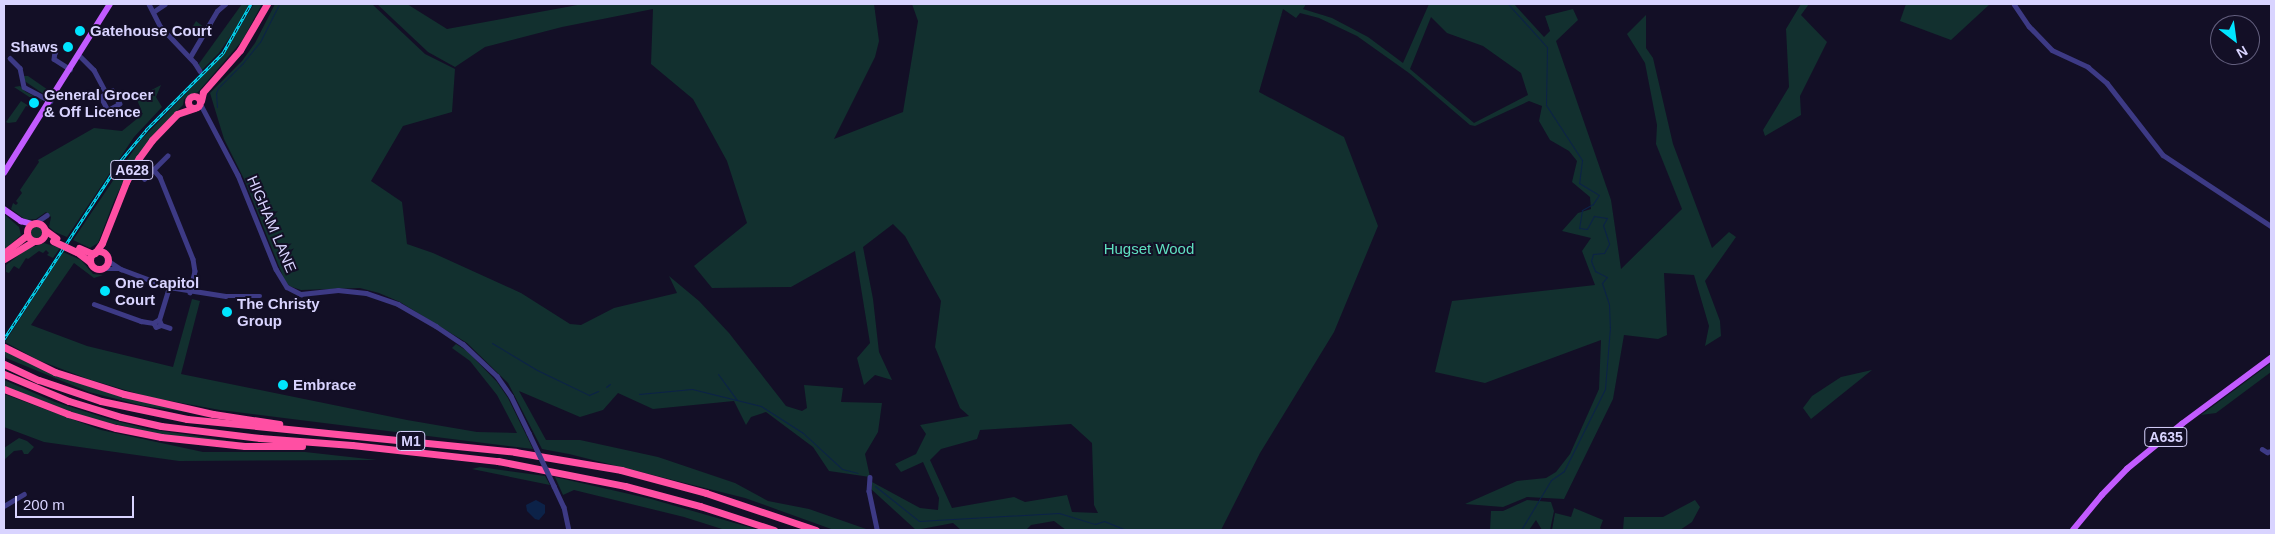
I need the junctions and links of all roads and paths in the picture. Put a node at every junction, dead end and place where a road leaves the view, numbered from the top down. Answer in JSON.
{"nodes":[{"id":1,"x":110,"y":4,"type":"edge"},
{"id":2,"x":149,"y":4,"type":"edge"},
{"id":3,"x":165,"y":4,"type":"edge"},
{"id":4,"x":225,"y":4,"type":"edge"},
{"id":5,"x":267,"y":4,"type":"edge"},
{"id":6,"x":2014,"y":4,"type":"edge"},
{"id":7,"x":153,"y":12,"type":"junction"},
{"id":8,"x":48,"y":47,"type":"dead end"},
{"id":9,"x":79,"y":55,"type":"junction"},
{"id":10,"x":190,"y":57,"type":"junction"},
{"id":11,"x":10,"y":58,"type":"dead end"},
{"id":12,"x":70,"y":69,"type":"junction"},
{"id":13,"x":200,"y":72,"type":"dead end"},
{"id":14,"x":203,"y":92,"type":"junction"},
{"id":15,"x":107,"y":94,"type":"dead end"},
{"id":16,"x":190,"y":99,"type":"junction"},
{"id":17,"x":50,"y":101,"type":"junction"},
{"id":18,"x":198,"y":105,"type":"junction"},
{"id":19,"x":183,"y":111,"type":"junction"},
{"id":20,"x":167,"y":156,"type":"dead end"},
{"id":21,"x":154,"y":170,"type":"junction"},
{"id":22,"x":4,"y":173,"type":"edge"},
{"id":23,"x":144,"y":179,"type":"dead end"},
{"id":24,"x":4,"y":210,"type":"edge"},
{"id":25,"x":21,"y":221,"type":"junction"},
{"id":26,"x":33,"y":223,"type":"junction"},
{"id":27,"x":2271,"y":226,"type":"edge"},
{"id":28,"x":44,"y":229,"type":"junction"},
{"id":29,"x":27,"y":234,"type":"junction"},
{"id":30,"x":54,"y":239,"type":"junction"},
{"id":31,"x":37,"y":241,"type":"junction"},
{"id":32,"x":102,"y":243,"type":"junction"},
{"id":33,"x":78,"y":250,"type":"junction"},
{"id":34,"x":4,"y":253,"type":"edge"},
{"id":35,"x":94,"y":253,"type":"junction"},
{"id":36,"x":106,"y":256,"type":"junction"},
{"id":37,"x":4,"y":259,"type":"edge"},
{"id":38,"x":90,"y":262,"type":"junction"},
{"id":39,"x":100,"y":269,"type":"junction"},
{"id":40,"x":121,"y":269,"type":"junction"},
{"id":41,"x":169,"y":287,"type":"junction"},
{"id":42,"x":190,"y":292,"type":"junction"},
{"id":43,"x":260,"y":296,"type":"dead end"},
{"id":44,"x":94,"y":304,"type":"dead end"},
{"id":45,"x":159,"y":320,"type":"junction"},
{"id":46,"x":154,"y":323,"type":"junction"},
{"id":47,"x":159,"y":326,"type":"junction"},
{"id":48,"x":170,"y":328,"type":"dead end"},
{"id":49,"x":154,"y":335,"type":"dead end"},
{"id":50,"x":4,"y":347,"type":"edge"},
{"id":51,"x":2271,"y":358,"type":"edge"},
{"id":52,"x":4,"y":364,"type":"edge"},
{"id":53,"x":4,"y":374,"type":"edge"},
{"id":54,"x":4,"y":389,"type":"edge"},
{"id":55,"x":350,"y":434,"type":"junction"},
{"id":56,"x":352,"y":445,"type":"junction"},
{"id":57,"x":870,"y":477,"type":"dead end"},
{"id":58,"x":24,"y":494,"type":"dead end"},
{"id":59,"x":4,"y":506,"type":"edge"},
{"id":60,"x":567,"y":530,"type":"edge"},
{"id":61,"x":774,"y":530,"type":"edge"},
{"id":62,"x":816,"y":530,"type":"edge"},
{"id":63,"x":877,"y":530,"type":"edge"},
{"id":64,"x":2073,"y":530,"type":"edge"}],
"edges":[{"from":1,"to":9,"type":"main road"},
{"from":2,"to":7,"type":"street"},
{"from":3,"to":7,"type":"street"},
{"from":4,"to":10,"type":"street"},
{"from":5,"to":14,"type":"highway"},
{"from":6,"to":27,"type":"street"},
{"from":7,"to":10,"type":"street"},
{"from":8,"to":12,"type":"street"},
{"from":9,"to":12,"type":"main road"},
{"from":9,"to":15,"type":"street"},
{"from":10,"to":13,"type":"street"},
{"from":11,"to":17,"type":"street"},
{"from":12,"to":17,"type":"main road"},
{"from":14,"to":16,"type":"highway"},
{"from":14,"to":18,"type":"highway"},
{"from":16,"to":18,"type":"highway"},
{"from":16,"to":18,"type":"highway"},
{"from":16,"to":19,"type":"highway","number":"A628"},
{"from":17,"to":22,"type":"main road"},
{"from":18,"to":19,"type":"highway","number":"A628"},
{"from":18,"to":60,"type":"street","name":"HIGHAM LANE","bridge":true},
{"from":19,"to":32,"type":"highway","number":"A628"},
{"from":20,"to":21,"type":"street"},
{"from":21,"to":23,"type":"street"},
{"from":21,"to":42,"type":"street"},
{"from":24,"to":25,"type":"main road"},
{"from":25,"to":26,"type":"main road"},
{"from":25,"to":29,"type":"main road"},
{"from":26,"to":28,"type":"highway"},
{"from":26,"to":28,"type":"street"},
{"from":26,"to":29,"type":"highway"},
{"from":28,"to":30,"type":"highway"},
{"from":28,"to":31,"type":"highway"},
{"from":29,"to":31,"type":"highway"},
{"from":29,"to":34,"type":"highway"},
{"from":30,"to":31,"type":"highway"},
{"from":30,"to":33,"type":"highway"},
{"from":31,"to":37,"type":"highway"},
{"from":32,"to":35,"type":"highway","number":"A628"},
{"from":32,"to":36,"type":"highway"},
{"from":33,"to":35,"type":"highway"},
{"from":33,"to":38,"type":"highway"},
{"from":35,"to":36,"type":"highway"},
{"from":35,"to":38,"type":"highway"},
{"from":36,"to":39,"type":"highway"},
{"from":36,"to":40,"type":"street"},
{"from":38,"to":39,"type":"highway"},
{"from":39,"to":40,"type":"street"},
{"from":40,"to":41,"type":"street"},
{"from":41,"to":42,"type":"street"},
{"from":41,"to":45,"type":"street"},
{"from":42,"to":43,"type":"street"},
{"from":44,"to":46,"type":"street"},
{"from":45,"to":46,"type":"street"},
{"from":45,"to":47,"type":"street"},
{"from":46,"to":47,"type":"street"},
{"from":47,"to":48,"type":"street"},
{"from":47,"to":49,"type":"street"},
{"from":50,"to":55,"type":"highway","number":"M1"},
{"from":51,"to":64,"type":"main road","number":"A635"},
{"from":52,"to":55,"type":"highway","number":"M1"},
{"from":53,"to":56,"type":"highway","number":"M1"},
{"from":54,"to":56,"type":"highway","number":"M1"},
{"from":55,"to":62,"type":"highway","number":"M1"},
{"from":56,"to":61,"type":"highway","number":"M1"},
{"from":57,"to":63,"type":"street"},
{"from":58,"to":59,"type":"street"}]}
